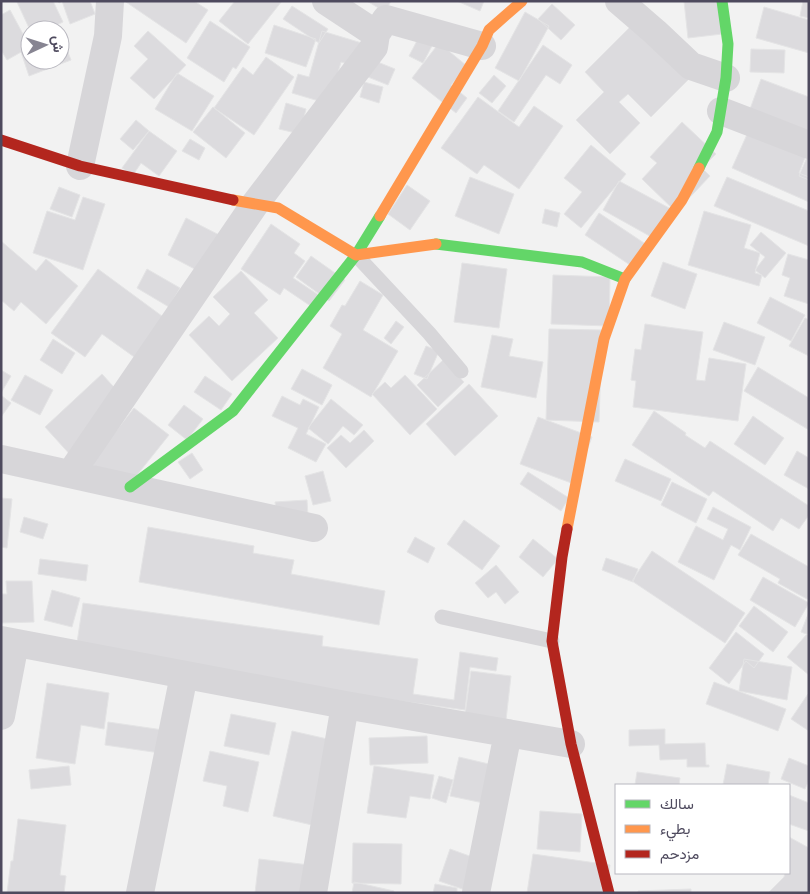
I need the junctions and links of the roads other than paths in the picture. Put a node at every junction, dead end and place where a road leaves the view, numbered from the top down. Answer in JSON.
{"nodes":[{"id":1,"x":110,"y":1,"type":"edge"},
{"id":2,"x":326,"y":1,"type":"edge"},
{"id":3,"x":522,"y":1,"type":"edge"},
{"id":4,"x":619,"y":1,"type":"edge"},
{"id":5,"x":722,"y":1,"type":"edge"},
{"id":6,"x":376,"y":34,"type":"junction"},
{"id":7,"x":482,"y":46,"type":"junction"},
{"id":8,"x":726,"y":78,"type":"junction"},
{"id":9,"x":721,"y":111,"type":"junction"},
{"id":10,"x":3,"y":144,"type":"edge"},
{"id":11,"x":809,"y":145,"type":"edge"},
{"id":12,"x":80,"y":166,"type":"junction"},
{"id":13,"x":255,"y":204,"type":"junction"},
{"id":14,"x":356,"y":255,"type":"junction"},
{"id":15,"x":625,"y":279,"type":"junction"},
{"id":16,"x":461,"y":371,"type":"dead end"},
{"id":17,"x":1,"y":459,"type":"edge"},
{"id":18,"x":71,"y":473,"type":"junction"},
{"id":19,"x":130,"y":486,"type":"junction"},
{"id":20,"x":314,"y":528,"type":"dead end"},
{"id":21,"x":442,"y":617,"type":"dead end"},
{"id":22,"x":552,"y":641,"type":"junction"},
{"id":23,"x":8,"y":642,"type":"edge"},
{"id":24,"x":184,"y":675,"type":"junction"},
{"id":25,"x":345,"y":705,"type":"junction"},
{"id":26,"x":1,"y":716,"type":"edge"},
{"id":27,"x":508,"y":732,"type":"junction"},
{"id":28,"x":571,"y":744,"type":"junction"},
{"id":29,"x":140,"y":893,"type":"edge"},
{"id":30,"x":313,"y":893,"type":"edge"},
{"id":31,"x":476,"y":893,"type":"edge"},
{"id":32,"x":609,"y":893,"type":"edge"}],
"edges":[{"from":1,"to":12,"type":"street"},
{"from":2,"to":6,"type":"street"},
{"from":3,"to":7,"type":"street"},
{"from":4,"to":8,"type":"street"},
{"from":5,"to":8,"type":"street"},
{"from":6,"to":7,"type":"street"},
{"from":6,"to":13,"type":"street"},
{"from":7,"to":14,"type":"street"},
{"from":8,"to":9,"type":"street"},
{"from":9,"to":11,"type":"street"},
{"from":9,"to":15,"type":"street"},
{"from":10,"to":12,"type":"street"},
{"from":12,"to":13,"type":"street"},
{"from":13,"to":14,"type":"street"},
{"from":13,"to":18,"type":"street"},
{"from":14,"to":15,"type":"street"},
{"from":14,"to":16,"type":"lane"},
{"from":14,"to":19,"type":"street"},
{"from":15,"to":22,"type":"street"},
{"from":17,"to":18,"type":"street"},
{"from":18,"to":19,"type":"street"},
{"from":19,"to":20,"type":"street"},
{"from":21,"to":22,"type":"lane"},
{"from":22,"to":28,"type":"street"},
{"from":23,"to":24,"type":"street"},
{"from":23,"to":26,"type":"street"},
{"from":24,"to":25,"type":"street"},
{"from":24,"to":29,"type":"street"},
{"from":25,"to":27,"type":"street"},
{"from":25,"to":30,"type":"street"},
{"from":27,"to":28,"type":"street"},
{"from":27,"to":31,"type":"street"},
{"from":28,"to":32,"type":"street"}]}
